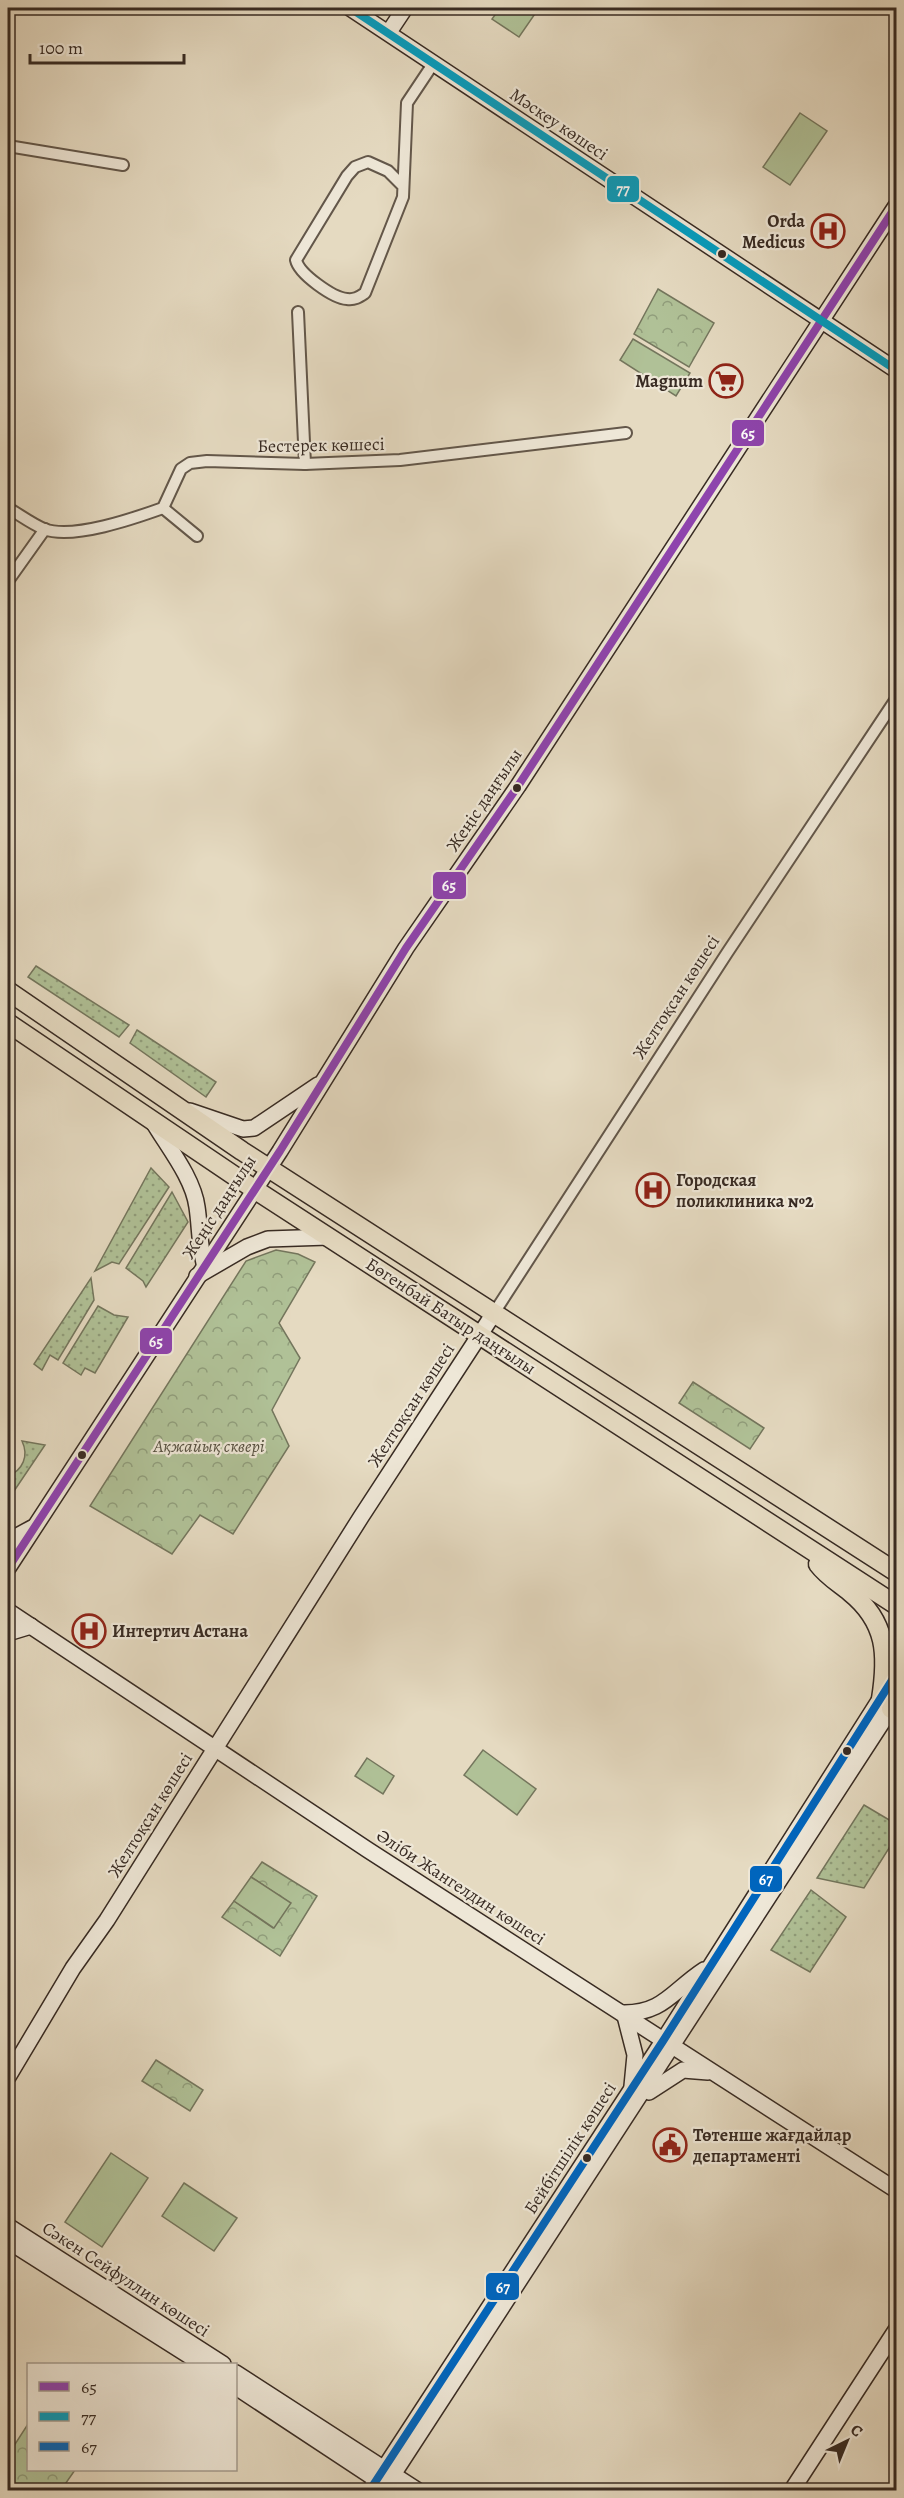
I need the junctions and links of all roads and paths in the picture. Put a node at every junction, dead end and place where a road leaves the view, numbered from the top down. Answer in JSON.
{"nodes":[{"id":1,"x":350,"y":8,"type":"edge"},
{"id":2,"x":405,"y":8,"type":"edge"},
{"id":3,"x":389,"y":32,"type":"junction"},
{"id":4,"x":433,"y":64,"type":"junction"},
{"id":5,"x":8,"y":146,"type":"edge"},
{"id":6,"x":123,"y":165,"type":"dead end"},
{"id":7,"x":402,"y":185,"type":"junction"},
{"id":8,"x":897,"y":206,"type":"edge"},
{"id":9,"x":298,"y":312,"type":"dead end"},
{"id":10,"x":823,"y":321,"type":"junction"},
{"id":11,"x":897,"y":370,"type":"edge"},
{"id":12,"x":626,"y":433,"type":"dead end"},
{"id":13,"x":305,"y":464,"type":"junction"},
{"id":14,"x":8,"y":508,"type":"edge"},
{"id":15,"x":163,"y":508,"type":"junction"},
{"id":16,"x":45,"y":529,"type":"junction"},
{"id":17,"x":197,"y":536,"type":"dead end"},
{"id":18,"x":8,"y":581,"type":"edge"},
{"id":19,"x":897,"y":699,"type":"edge"},
{"id":20,"x":8,"y":991,"type":"edge"},
{"id":21,"x":8,"y":1023,"type":"edge"},
{"id":22,"x":323,"y":1081,"type":"junction"},
{"id":23,"x":177,"y":1107,"type":"junction"},
{"id":24,"x":152,"y":1120,"type":"junction"},
{"id":25,"x":268,"y":1168,"type":"junction"},
{"id":26,"x":254,"y":1189,"type":"junction"},
{"id":27,"x":328,"y":1237,"type":"junction"},
{"id":28,"x":200,"y":1270,"type":"junction"},
{"id":29,"x":494,"y":1314,"type":"junction"},
{"id":30,"x":480,"y":1335,"type":"junction"},
{"id":31,"x":35,"y":1526,"type":"junction"},
{"id":32,"x":8,"y":1541,"type":"edge"},
{"id":33,"x":802,"y":1544,"type":"junction"},
{"id":34,"x":888,"y":1564,"type":"edge"},
{"id":35,"x":8,"y":1568,"type":"edge"},
{"id":36,"x":897,"y":1572,"type":"edge"},
{"id":37,"x":897,"y":1605,"type":"edge"},
{"id":38,"x":8,"y":1611,"type":"edge"},
{"id":39,"x":31,"y":1626,"type":"junction"},
{"id":40,"x":8,"y":1633,"type":"edge"},
{"id":41,"x":897,"y":1674,"type":"edge"},
{"id":42,"x":891,"y":1703,"type":"edge"},
{"id":43,"x":215,"y":1749,"type":"junction"},
{"id":44,"x":711,"y":1965,"type":"junction"},
{"id":45,"x":623,"y":2015,"type":"junction"},
{"id":46,"x":667,"y":2044,"type":"junction"},
{"id":47,"x":711,"y":2072,"type":"junction"},
{"id":48,"x":8,"y":2077,"type":"edge"},
{"id":49,"x":631,"y":2089,"type":"junction"},
{"id":50,"x":627,"y":2116,"type":"junction"},
{"id":51,"x":897,"y":2190,"type":"edge"},
{"id":52,"x":8,"y":2226,"type":"edge"},
{"id":53,"x":8,"y":2241,"type":"edge"},
{"id":54,"x":897,"y":2330,"type":"edge"},
{"id":55,"x":200,"y":2363,"type":"edge"},
{"id":56,"x":221,"y":2363,"type":"edge"},
{"id":57,"x":237,"y":2374,"type":"edge"},
{"id":58,"x":237,"y":2388,"type":"edge"},
{"id":59,"x":384,"y":2483,"type":"edge"},
{"id":60,"x":417,"y":2490,"type":"edge"},
{"id":61,"x":792,"y":2490,"type":"edge"}],
"edges":[{"from":1,"to":3,"type":"main road","name":"Мәскеу көшесі"},
{"from":2,"to":3,"type":"main road"},
{"from":3,"to":4,"type":"main road","name":"Мәскеу көшесі"},
{"from":4,"to":7,"type":"street"},
{"from":4,"to":10,"type":"main road","name":"Мәскеу көшесі"},
{"from":5,"to":6,"type":"street"},
{"from":7,"to":7,"type":"street"},
{"from":8,"to":10,"type":"main road","name":"Жеңіс даңғылы"},
{"from":9,"to":13,"type":"street"},
{"from":10,"to":11,"type":"main road","name":"Мәскеу көшесі"},
{"from":10,"to":22,"type":"main road","name":"Жеңіс даңғылы"},
{"from":12,"to":13,"type":"street","name":"Бестерек көшесі"},
{"from":13,"to":15,"type":"street","name":"Бестерек көшесі"},
{"from":14,"to":16,"type":"street"},
{"from":15,"to":16,"type":"street"},
{"from":15,"to":17,"type":"street"},
{"from":16,"to":18,"type":"street"},
{"from":19,"to":29,"type":"street","name":"Желтоқсан көшесі"},
{"from":20,"to":23,"type":"main road","name":"Бөгенбай Батыр даңғылы"},
{"from":21,"to":24,"type":"main road","name":"Бөгенбай Батыр даңғылы"},
{"from":22,"to":23,"type":"main road"},
{"from":22,"to":25,"type":"main road","name":"Жеңіс даңғылы"},
{"from":23,"to":25,"type":"main road","name":"Бөгенбай Батыр даңғылы"},
{"from":24,"to":26,"type":"main road","name":"Бөгенбай Батыр даңғылы"},
{"from":24,"to":28,"type":"main road"},
{"from":25,"to":26,"type":"main road","name":"Жеңіс даңғылы"},
{"from":25,"to":29,"type":"main road","name":"Бөгенбай Батыр даңғылы"},
{"from":26,"to":27,"type":"main road","name":"Бөгенбай Батыр даңғылы"},
{"from":26,"to":28,"type":"main road","name":"Жеңіс даңғылы"},
{"from":27,"to":28,"type":"main road"},
{"from":27,"to":30,"type":"main road","name":"Бөгенбай Батыр даңғылы"},
{"from":28,"to":31,"type":"main road","name":"Жеңіс даңғылы"},
{"from":29,"to":30,"type":"main road","name":"Желтоқсан көшесі"},
{"from":29,"to":34,"type":"main road","name":"Бөгенбай Батыр даңғылы"},
{"from":30,"to":33,"type":"main road","name":"Бөгенбай Батыр даңғылы"},
{"from":30,"to":43,"type":"main road","name":"Желтоқсан көшесі"},
{"from":31,"to":32,"type":"main road"},
{"from":31,"to":35,"type":"main road","name":"Жеңіс даңғылы"},
{"from":33,"to":37,"type":"main road","name":"Бөгенбай Батыр даңғылы"},
{"from":33,"to":42,"type":"main road"},
{"from":34,"to":36,"type":"main road","name":"Бөгенбай Батыр даңғылы"},
{"from":38,"to":39,"type":"main road","name":"Әліби Жангелдин көшесі"},
{"from":39,"to":40,"type":"main road"},
{"from":39,"to":43,"type":"main road","name":"Әліби Жангелдин көшесі"},
{"from":41,"to":42,"type":"main road","name":"Бейбітшілік көшесі"},
{"from":42,"to":44,"type":"main road","name":"Бейбітшілік көшесі"},
{"from":42,"to":46,"type":"main road","name":"Бейбітшілік көшесі"},
{"from":43,"to":45,"type":"main road","name":"Әліби Жангелдин көшесі"},
{"from":43,"to":48,"type":"main road","name":"Желтоқсан көшесі"},
{"from":44,"to":45,"type":"main road"},
{"from":44,"to":46,"type":"main road","name":"Бейбітшілік көшесі"},
{"from":45,"to":46,"type":"main road","name":"Әліби Жангелдин көшесі"},
{"from":45,"to":49,"type":"main road"},
{"from":46,"to":47,"type":"main road","name":"Әліби Жангелдин көшесі"},
{"from":46,"to":49,"type":"main road","name":"Бейбітшілік көшесі"},
{"from":46,"to":50,"type":"main road","name":"Бейбітшілік көшесі"},
{"from":47,"to":50,"type":"main road"},
{"from":47,"to":51,"type":"main road","name":"Әліби Жангелдин көшесі"},
{"from":49,"to":59,"type":"main road","name":"Бейбітшілік көшесі"},
{"from":50,"to":59,"type":"main road","name":"Бейбітшілік көшесі"},
{"from":52,"to":56,"type":"main road","name":"Сәкен Сейфуллин көшесі"},
{"from":53,"to":55,"type":"main road","name":"Сәкен Сейфуллин көшесі"},
{"from":54,"to":61,"type":"main road"},
{"from":57,"to":59,"type":"main road"},
{"from":58,"to":59,"type":"main road"},
{"from":59,"to":60,"type":"main road"}]}
